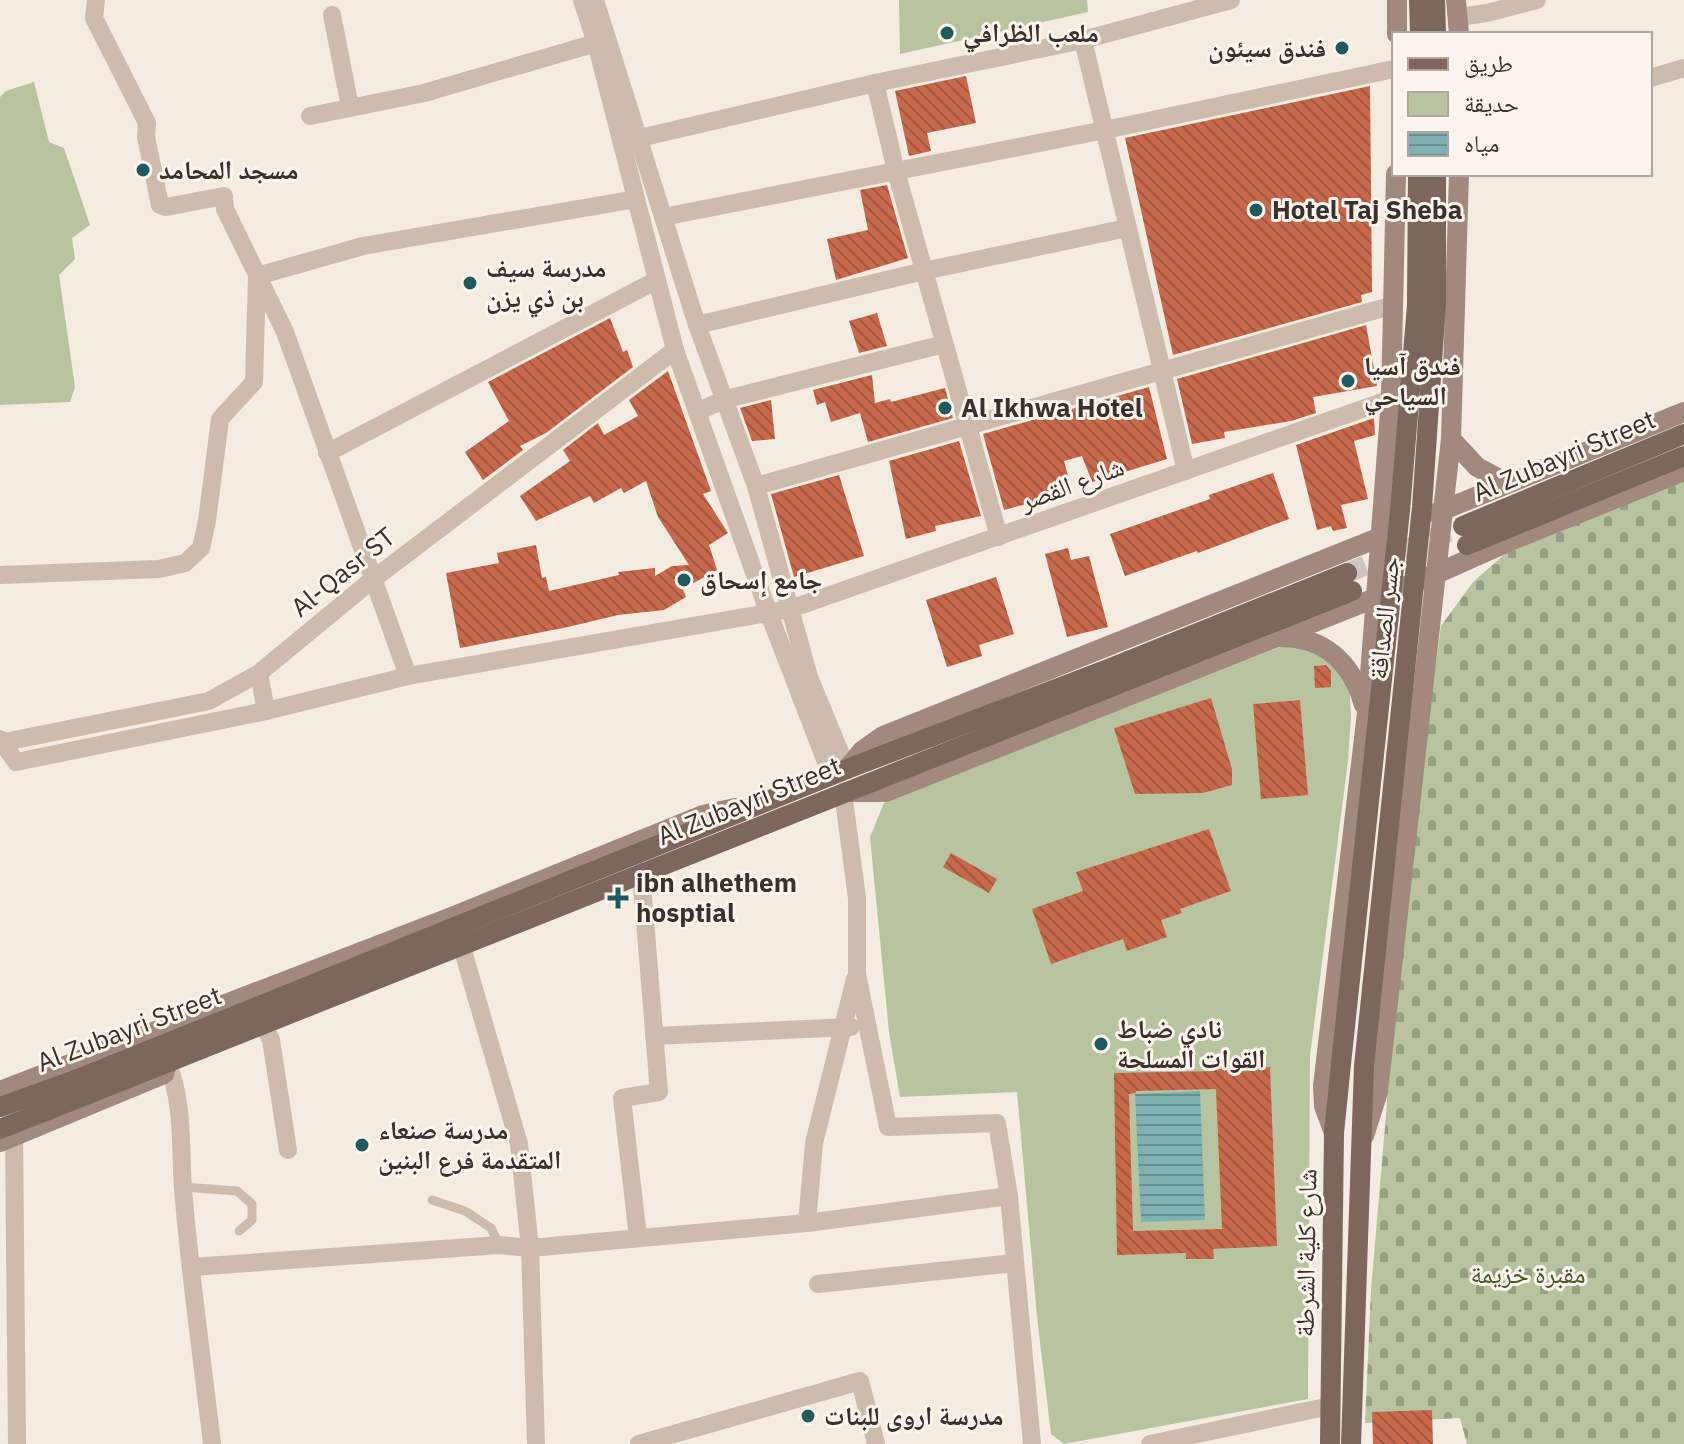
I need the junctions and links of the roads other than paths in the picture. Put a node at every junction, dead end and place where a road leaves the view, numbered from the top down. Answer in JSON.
{"nodes":[{"id":1,"x":96,"y":0,"type":"edge"},
{"id":2,"x":582,"y":0,"type":"edge"},
{"id":3,"x":595,"y":0,"type":"edge"},
{"id":4,"x":1231,"y":0,"type":"edge"},
{"id":5,"x":1397,"y":0,"type":"edge"},
{"id":6,"x":1419,"y":0,"type":"edge"},
{"id":7,"x":1435,"y":0,"type":"edge"},
{"id":8,"x":1537,"y":0,"type":"edge"},
{"id":9,"x":332,"y":15,"type":"dead end"},
{"id":10,"x":1458,"y":17,"type":"edge"},
{"id":11,"x":1397,"y":32,"type":"edge"},
{"id":12,"x":1420,"y":32,"type":"edge"},
{"id":13,"x":1436,"y":32,"type":"edge"},
{"id":14,"x":1083,"y":40,"type":"junction"},
{"id":15,"x":596,"y":43,"type":"junction"},
{"id":16,"x":1684,"y":68,"type":"edge"},
{"id":17,"x":1392,"y":69,"type":"edge"},
{"id":18,"x":1652,"y":77,"type":"edge"},
{"id":19,"x":875,"y":83,"type":"junction"},
{"id":20,"x":350,"y":107,"type":"junction"},
{"id":21,"x":310,"y":116,"type":"dead end"},
{"id":22,"x":1105,"y":130,"type":"junction"},
{"id":23,"x":640,"y":138,"type":"junction"},
{"id":24,"x":896,"y":171,"type":"junction"},
{"id":25,"x":1396,"y":176,"type":"edge"},
{"id":26,"x":1418,"y":176,"type":"edge"},
{"id":27,"x":1436,"y":176,"type":"edge"},
{"id":28,"x":1459,"y":176,"type":"edge"},
{"id":29,"x":636,"y":199,"type":"junction"},
{"id":30,"x":663,"y":217,"type":"junction"},
{"id":31,"x":1127,"y":228,"type":"junction"},
{"id":32,"x":924,"y":271,"type":"junction"},
{"id":33,"x":257,"y":276,"type":"junction"},
{"id":34,"x":657,"y":280,"type":"junction"},
{"id":35,"x":1394,"y":305,"type":"junction"},
{"id":36,"x":697,"y":325,"type":"junction"},
{"id":37,"x":944,"y":344,"type":"junction"},
{"id":38,"x":675,"y":350,"type":"junction"},
{"id":39,"x":1161,"y":370,"type":"junction"},
{"id":40,"x":1391,"y":399,"type":"junction"},
{"id":41,"x":723,"y":400,"type":"junction"},
{"id":42,"x":697,"y":412,"type":"junction"},
{"id":43,"x":1684,"y":412,"type":"edge"},
{"id":44,"x":968,"y":426,"type":"junction"},
{"id":45,"x":1684,"y":434,"type":"edge"},
{"id":46,"x":1451,"y":439,"type":"junction"},
{"id":47,"x":327,"y":453,"type":"junction"},
{"id":48,"x":1684,"y":456,"type":"edge"},
{"id":49,"x":1186,"y":471,"type":"junction"},
{"id":50,"x":1684,"y":471,"type":"edge"},
{"id":51,"x":1507,"y":483,"type":"junction"},
{"id":52,"x":756,"y":486,"type":"junction"},
{"id":53,"x":1444,"y":509,"type":"junction"},
{"id":54,"x":999,"y":537,"type":"junction"},
{"id":55,"x":1380,"y":537,"type":"junction"},
{"id":56,"x":1409,"y":555,"type":"junction"},
{"id":57,"x":1438,"y":573,"type":"junction"},
{"id":58,"x":0,"y":575,"type":"edge"},
{"id":59,"x":372,"y":580,"type":"junction"},
{"id":60,"x":1350,"y":582,"type":"tunnel mouth"},
{"id":61,"x":1376,"y":597,"type":"junction"},
{"id":62,"x":790,"y":609,"type":"junction"},
{"id":63,"x":769,"y":614,"type":"junction"},
{"id":64,"x":1270,"y":638,"type":"junction"},
{"id":65,"x":259,"y":673,"type":"junction"},
{"id":66,"x":408,"y":676,"type":"junction"},
{"id":67,"x":266,"y":711,"type":"junction"},
{"id":68,"x":1367,"y":713,"type":"junction"},
{"id":69,"x":0,"y":741,"type":"edge"},
{"id":70,"x":840,"y":779,"type":"junction"},
{"id":71,"x":767,"y":802,"type":"junction"},
{"id":72,"x":641,"y":872,"type":"junction"},
{"id":73,"x":461,"y":944,"type":"junction"},
{"id":74,"x":857,"y":974,"type":"junction"},
{"id":75,"x":867,"y":1025,"type":"junction"},
{"id":76,"x":264,"y":1026,"type":"junction"},
{"id":77,"x":843,"y":1029,"type":"junction"},
{"id":78,"x":654,"y":1036,"type":"junction"},
{"id":79,"x":167,"y":1062,"type":"junction"},
{"id":80,"x":1341,"y":1064,"type":"joint"},
{"id":81,"x":1364,"y":1066,"type":"joint"},
{"id":82,"x":0,"y":1091,"type":"edge"},
{"id":83,"x":0,"y":1107,"type":"edge"},
{"id":84,"x":1334,"y":1133,"type":"junction"},
{"id":85,"x":5,"y":1136,"type":"edge"},
{"id":86,"x":1364,"y":1136,"type":"junction"},
{"id":87,"x":288,"y":1150,"type":"dead end"},
{"id":88,"x":183,"y":1187,"type":"junction"},
{"id":89,"x":1009,"y":1196,"type":"junction"},
{"id":90,"x":432,"y":1200,"type":"dead end"},
{"id":91,"x":807,"y":1223,"type":"junction"},
{"id":92,"x":239,"y":1231,"type":"dead end"},
{"id":93,"x":638,"y":1238,"type":"junction"},
{"id":94,"x":499,"y":1245,"type":"junction"},
{"id":95,"x":530,"y":1248,"type":"junction"},
{"id":96,"x":1014,"y":1263,"type":"junction"},
{"id":97,"x":192,"y":1267,"type":"junction"},
{"id":98,"x":818,"y":1284,"type":"dead end"},
{"id":99,"x":1330,"y":1406,"type":"junction"},
{"id":100,"x":17,"y":1444,"type":"edge"},
{"id":101,"x":212,"y":1444,"type":"edge"},
{"id":102,"x":536,"y":1444,"type":"edge"},
{"id":103,"x":639,"y":1444,"type":"edge"},
{"id":104,"x":876,"y":1444,"type":"edge"},
{"id":105,"x":1032,"y":1444,"type":"edge"},
{"id":106,"x":1150,"y":1444,"type":"edge"},
{"id":107,"x":1330,"y":1444,"type":"edge"},
{"id":108,"x":1351,"y":1444,"type":"edge"}],
"edges":[{"from":1,"to":33,"type":"street"},
{"from":2,"to":15,"type":"street"},
{"from":3,"to":23,"type":"street"},
{"from":4,"to":14,"type":"street"},
{"from":5,"to":11,"type":"main road"},
{"from":6,"to":12,"type":"main road"},
{"from":7,"to":13,"type":"main road"},
{"from":8,"to":10,"type":"street"},
{"from":9,"to":20,"type":"street"},
{"from":14,"to":19,"type":"street"},
{"from":14,"to":22,"type":"street"},
{"from":15,"to":20,"type":"street"},
{"from":15,"to":29,"type":"street"},
{"from":16,"to":18,"type":"street"},
{"from":17,"to":22,"type":"street"},
{"from":19,"to":23,"type":"street"},
{"from":19,"to":24,"type":"street"},
{"from":20,"to":21,"type":"street"},
{"from":22,"to":24,"type":"street"},
{"from":22,"to":31,"type":"street"},
{"from":23,"to":30,"type":"street"},
{"from":24,"to":30,"type":"street"},
{"from":24,"to":32,"type":"street"},
{"from":25,"to":35,"type":"main road"},
{"from":26,"to":80,"type":"main road","name":"جسر الصداقة","bridge":true},
{"from":27,"to":81,"type":"main road","name":"جسر الصداقة","bridge":true},
{"from":28,"to":46,"type":"main road"},
{"from":29,"to":33,"type":"street"},
{"from":29,"to":34,"type":"street"},
{"from":30,"to":36,"type":"street"},
{"from":31,"to":32,"type":"street"},
{"from":31,"to":39,"type":"street"},
{"from":32,"to":36,"type":"street"},
{"from":32,"to":37,"type":"street"},
{"from":33,"to":47,"type":"street"},
{"from":33,"to":58,"type":"street"},
{"from":34,"to":38,"type":"street"},
{"from":34,"to":47,"type":"street"},
{"from":35,"to":39,"type":"street"},
{"from":35,"to":40,"type":"main road"},
{"from":36,"to":41,"type":"street"},
{"from":37,"to":41,"type":"street"},
{"from":37,"to":44,"type":"street"},
{"from":38,"to":42,"type":"street"},
{"from":38,"to":59,"type":"street","name":"Al-Qasr ST"},
{"from":39,"to":44,"type":"street"},
{"from":39,"to":49,"type":"street"},
{"from":40,"to":49,"type":"street","name":"شارع القصر"},
{"from":40,"to":55,"type":"main road"},
{"from":41,"to":42,"type":"street"},
{"from":41,"to":52,"type":"street"},
{"from":42,"to":63,"type":"street"},
{"from":43,"to":51,"type":"main road"},
{"from":44,"to":52,"type":"street"},
{"from":44,"to":54,"type":"street"},
{"from":45,"to":48,"type":"main road","name":"Al Zubayri Street"},
{"from":46,"to":51,"type":"main road"},
{"from":46,"to":53,"type":"main road"},
{"from":47,"to":59,"type":"street"},
{"from":49,"to":54,"type":"street","name":"شارع القصر"},
{"from":50,"to":57,"type":"main road"},
{"from":51,"to":53,"type":"main road"},
{"from":52,"to":62,"type":"street"},
{"from":53,"to":55,"type":"main road"},
{"from":53,"to":56,"type":"main road"},
{"from":53,"to":57,"type":"main road"},
{"from":54,"to":62,"type":"street","name":"شارع القصر"},
{"from":55,"to":56,"type":"main road"},
{"from":55,"to":61,"type":"main road"},
{"from":55,"to":70,"type":"main road"},
{"from":56,"to":57,"type":"main road"},
{"from":56,"to":61,"type":"main road"},
{"from":57,"to":61,"type":"main road"},
{"from":57,"to":86,"type":"main road"},
{"from":59,"to":65,"type":"street","name":"Al-Qasr ST"},
{"from":59,"to":66,"type":"street"},
{"from":60,"to":70,"type":"main road","name":"Al Zubayri Street"},
{"from":61,"to":64,"type":"main road"},
{"from":61,"to":68,"type":"main road"},
{"from":62,"to":63,"type":"street","name":"شارع القصر"},
{"from":62,"to":70,"type":"street"},
{"from":63,"to":66,"type":"street","name":"Al-Qasr ST"},
{"from":63,"to":70,"type":"street"},
{"from":64,"to":68,"type":"main road"},
{"from":64,"to":70,"type":"main road"},
{"from":65,"to":67,"type":"street"},
{"from":65,"to":69,"type":"street","name":"Al-Qasr ST"},
{"from":66,"to":67,"type":"street","name":"Al-Qasr ST"},
{"from":67,"to":69,"type":"street","name":"Al-Qasr ST"},
{"from":68,"to":84,"type":"main road"},
{"from":70,"to":71,"type":"main road","name":"Al Zubayri Street"},
{"from":70,"to":72,"type":"main road","name":"Al Zubayri Street"},
{"from":70,"to":74,"type":"street"},
{"from":71,"to":82,"type":"main road","name":"Al Zubayri Street"},
{"from":71,"to":83,"type":"main road","name":"Al Zubayri Street"},
{"from":72,"to":73,"type":"main road","name":"Al Zubayri Street"},
{"from":72,"to":78,"type":"street"},
{"from":73,"to":76,"type":"main road","name":"Al Zubayri Street"},
{"from":73,"to":95,"type":"street"},
{"from":74,"to":75,"type":"street"},
{"from":74,"to":77,"type":"street"},
{"from":75,"to":77,"type":"street"},
{"from":75,"to":89,"type":"street"},
{"from":76,"to":79,"type":"main road","name":"Al Zubayri Street"},
{"from":76,"to":87,"type":"street"},
{"from":77,"to":78,"type":"street"},
{"from":77,"to":91,"type":"street"},
{"from":78,"to":93,"type":"street"},
{"from":79,"to":85,"type":"main road","name":"Al Zubayri Street"},
{"from":79,"to":88,"type":"street"},
{"from":80,"to":84,"type":"main road","name":"شارع كلية الشرطة"},
{"from":81,"to":86,"type":"main road","name":"شارع كلية الشرطة"},
{"from":84,"to":99,"type":"main road","name":"شارع كلية الشرطة"},
{"from":85,"to":100,"type":"street"},
{"from":86,"to":108,"type":"main road","name":"شارع كلية الشرطة"},
{"from":88,"to":92,"type":"lane"},
{"from":88,"to":97,"type":"street"},
{"from":89,"to":91,"type":"street"},
{"from":89,"to":96,"type":"street"},
{"from":90,"to":94,"type":"lane"},
{"from":91,"to":93,"type":"street"},
{"from":93,"to":95,"type":"street"},
{"from":94,"to":95,"type":"street"},
{"from":94,"to":97,"type":"street"},
{"from":95,"to":102,"type":"street"},
{"from":96,"to":98,"type":"street"},
{"from":96,"to":105,"type":"street"},
{"from":97,"to":101,"type":"street"},
{"from":99,"to":106,"type":"street"},
{"from":99,"to":107,"type":"main road","name":"شارع كلية الشرطة"},
{"from":103,"to":104,"type":"street"}]}
